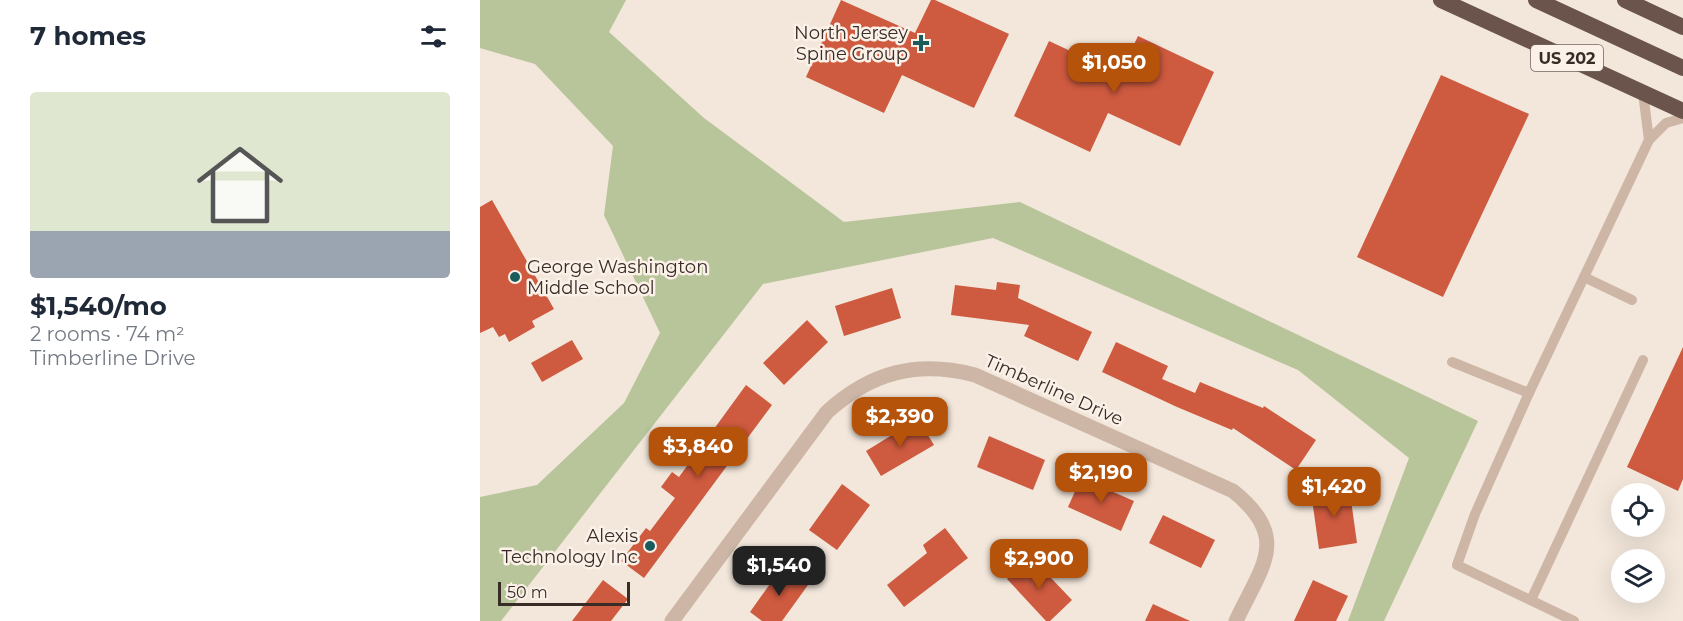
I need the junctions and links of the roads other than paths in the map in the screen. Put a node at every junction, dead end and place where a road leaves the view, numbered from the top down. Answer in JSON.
{"nodes":[{"id":1,"x":1441,"y":0,"type":"edge"},
{"id":2,"x":1536,"y":0,"type":"edge"},
{"id":3,"x":1625,"y":0,"type":"edge"},
{"id":4,"x":1683,"y":27,"type":"edge"},
{"id":5,"x":1683,"y":68,"type":"edge"},
{"id":6,"x":1643,"y":93,"type":"junction"},
{"id":7,"x":1683,"y":111,"type":"edge"},
{"id":8,"x":1683,"y":118,"type":"edge"},
{"id":9,"x":1649,"y":140,"type":"junction"},
{"id":10,"x":1584,"y":277,"type":"junction"},
{"id":11,"x":1632,"y":300,"type":"dead end"},
{"id":12,"x":1643,"y":360,"type":"dead end"},
{"id":13,"x":1452,"y":363,"type":"dead end"},
{"id":14,"x":1529,"y":393,"type":"junction"},
{"id":15,"x":1531,"y":600,"type":"junction"},
{"id":16,"x":672,"y":621,"type":"edge"},
{"id":17,"x":1236,"y":621,"type":"edge"},
{"id":18,"x":1574,"y":621,"type":"edge"}],
"edges":[{"from":1,"to":6,"type":"highway","number":"US 202"},
{"from":2,"to":5,"type":"highway"},
{"from":3,"to":4,"type":"highway"},
{"from":6,"to":7,"type":"highway","number":"US 202"},
{"from":6,"to":9,"type":"lane"},
{"from":8,"to":9,"type":"lane"},
{"from":9,"to":10,"type":"lane"},
{"from":10,"to":11,"type":"lane"},
{"from":10,"to":14,"type":"lane"},
{"from":12,"to":15,"type":"lane"},
{"from":13,"to":14,"type":"lane"},
{"from":14,"to":15,"type":"lane"},
{"from":15,"to":18,"type":"lane"},
{"from":16,"to":17,"type":"street","name":"Timberline Drive"}]}
